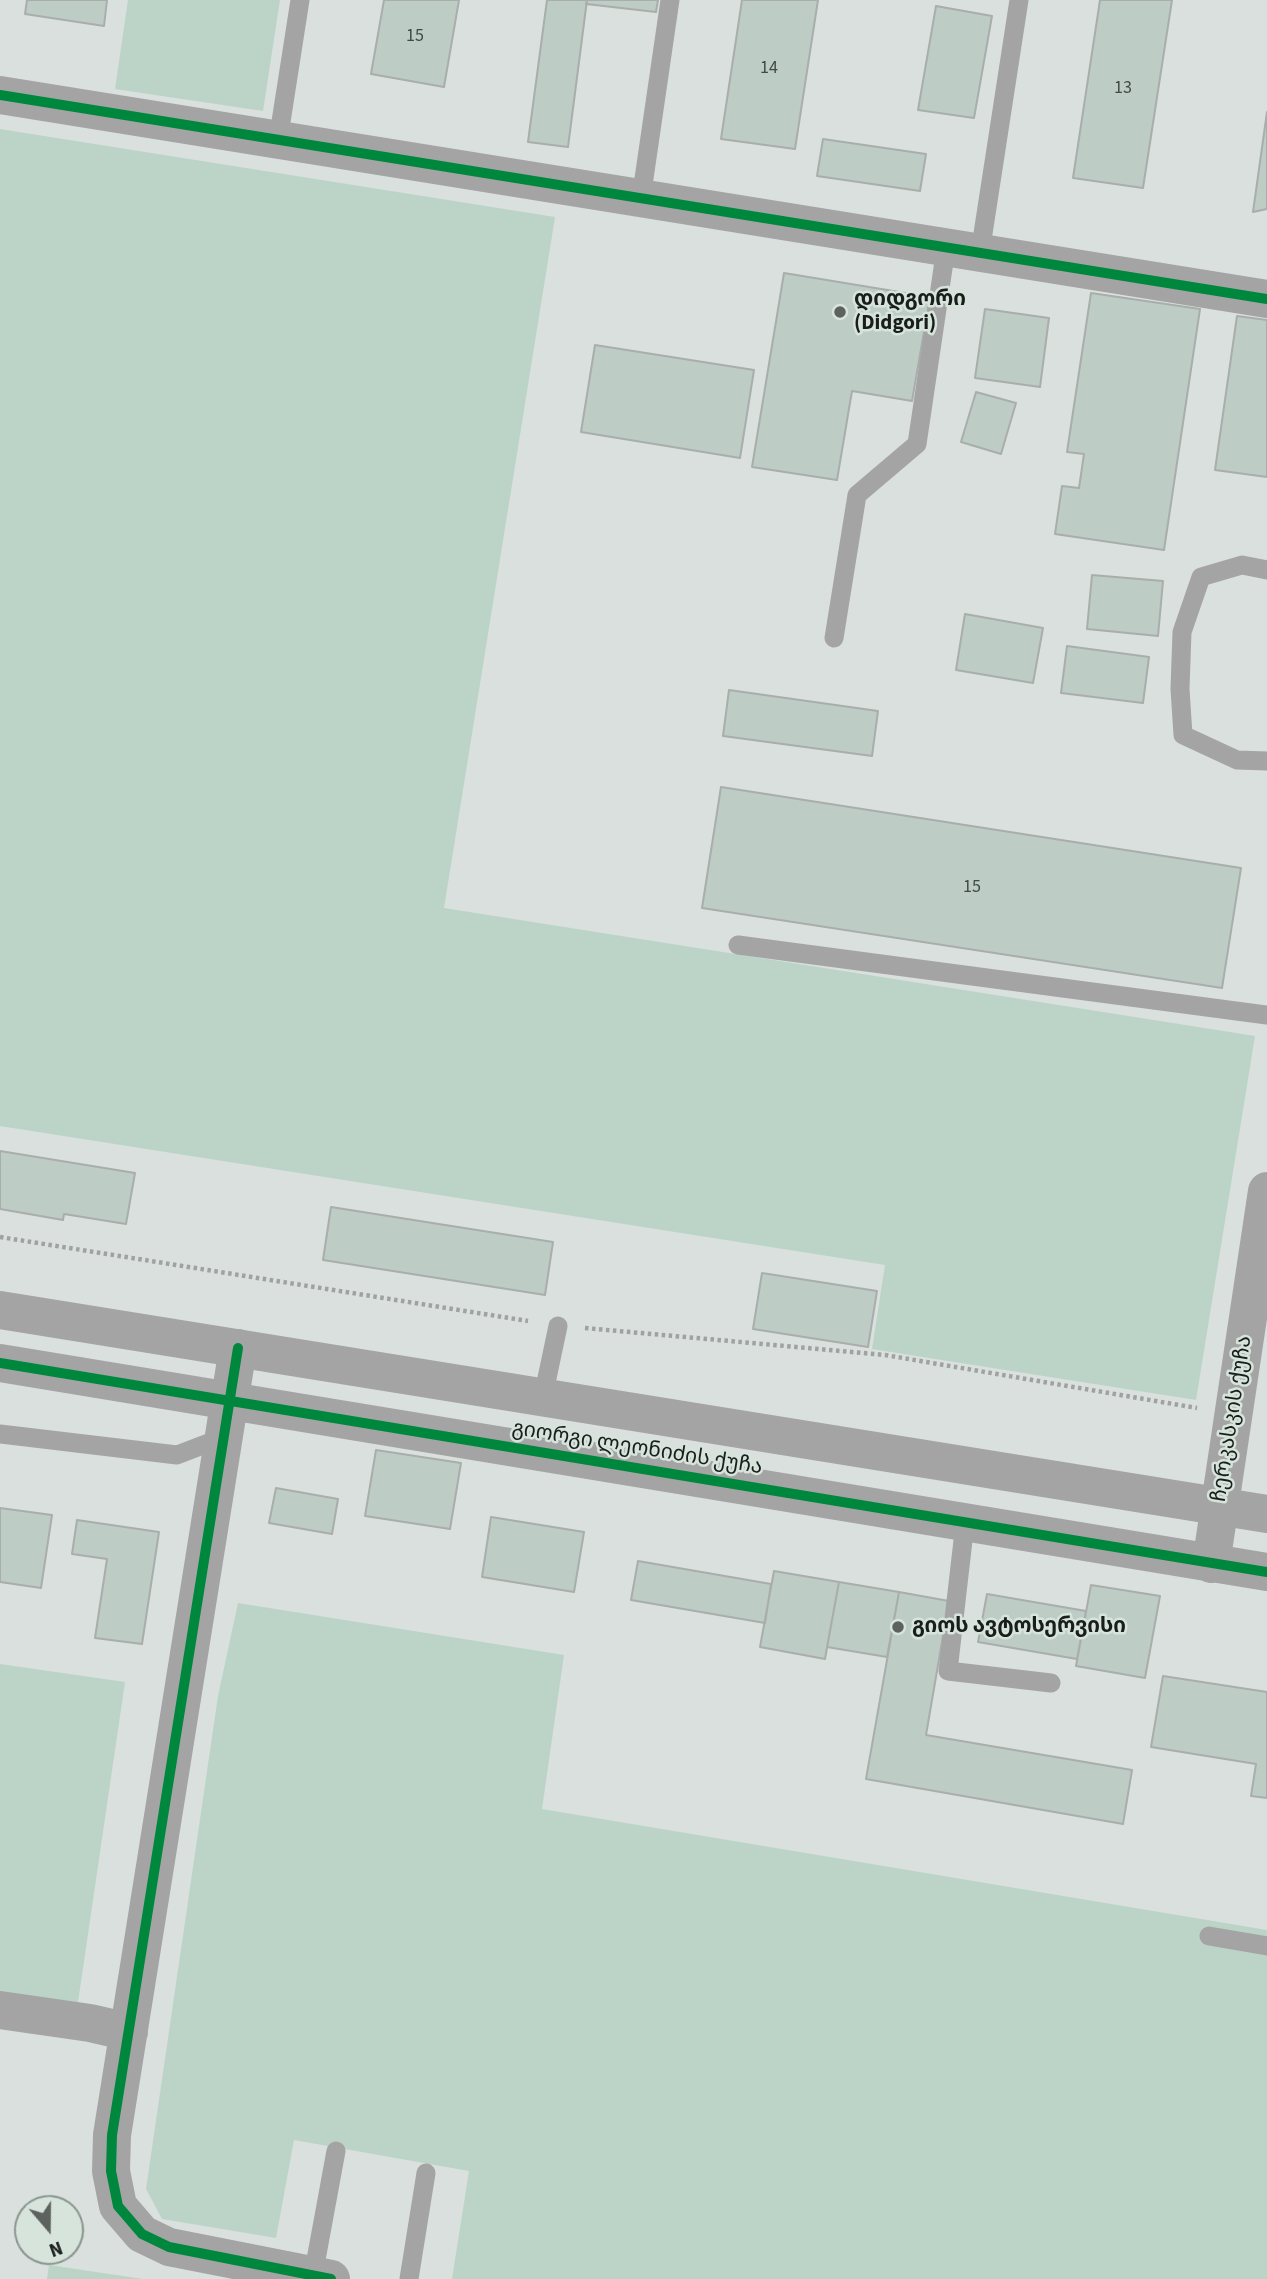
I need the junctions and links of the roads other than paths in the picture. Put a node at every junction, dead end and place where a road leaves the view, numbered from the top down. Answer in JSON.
{"nodes":[{"id":1,"x":300,"y":0,"type":"edge"},
{"id":2,"x":670,"y":0,"type":"edge"},
{"id":3,"x":1019,"y":0,"type":"edge"},
{"id":4,"x":0,"y":95,"type":"edge"},
{"id":5,"x":278,"y":141,"type":"junction"},
{"id":6,"x":641,"y":199,"type":"junction"},
{"id":7,"x":963,"y":250,"type":"junction"},
{"id":8,"x":1267,"y":299,"type":"edge"},
{"id":9,"x":1267,"y":570,"type":"edge"},
{"id":10,"x":834,"y":638,"type":"dead end"},
{"id":11,"x":1267,"y":761,"type":"edge"},
{"id":12,"x":738,"y":945,"type":"dead end"},
{"id":13,"x":1267,"y":1015,"type":"edge"},
{"id":14,"x":1267,"y":1191,"type":"edge"},
{"id":15,"x":0,"y":1310,"type":"edge"},
{"id":16,"x":558,"y":1326,"type":"road end"},
{"id":17,"x":238,"y":1349,"type":"junction"},
{"id":18,"x":0,"y":1363,"type":"edge"},
{"id":19,"x":542,"y":1397,"type":"junction"},
{"id":20,"x":227,"y":1419,"type":"junction"},
{"id":21,"x":0,"y":1434,"type":"edge"},
{"id":22,"x":1220,"y":1506,"type":"junction"},
{"id":23,"x":1267,"y":1514,"type":"edge"},
{"id":24,"x":965,"y":1523,"type":"junction"},
{"id":25,"x":1211,"y":1564,"type":"junction"},
{"id":26,"x":1267,"y":1572,"type":"edge"},
{"id":27,"x":1051,"y":1683,"type":"dead end"},
{"id":28,"x":1209,"y":1936,"type":"dead end"},
{"id":29,"x":1267,"y":1946,"type":"edge"},
{"id":30,"x":0,"y":2010,"type":"edge"},
{"id":31,"x":129,"y":2032,"type":"junction"},
{"id":32,"x":336,"y":2151,"type":"dead end"},
{"id":33,"x":426,"y":2173,"type":"dead end"},
{"id":34,"x":322,"y":2277,"type":"edge"},
{"id":35,"x":409,"y":2279,"type":"edge"}],
"edges":[{"from":1,"to":5,"type":"lane"},
{"from":2,"to":6,"type":"lane"},
{"from":3,"to":7,"type":"lane"},
{"from":4,"to":5,"type":"street"},
{"from":5,"to":6,"type":"street"},
{"from":6,"to":7,"type":"street"},
{"from":7,"to":8,"type":"street"},
{"from":7,"to":10,"type":"lane"},
{"from":9,"to":11,"type":"lane"},
{"from":12,"to":13,"type":"lane"},
{"from":14,"to":22,"type":"street","name":"ჩერკასკის ქუჩა"},
{"from":15,"to":17,"type":"street","name":"გიორგი ლეონიძის ქუჩა"},
{"from":16,"to":19,"type":"lane"},
{"from":17,"to":19,"type":"street","name":"გიორგი ლეონიძის ქუჩა"},
{"from":17,"to":20,"type":"street"},
{"from":18,"to":20,"type":"street","name":"გიორგი ლეონიძის ქუჩა"},
{"from":19,"to":22,"type":"street","name":"გიორგი ლეონიძის ქუჩა"},
{"from":20,"to":21,"type":"lane"},
{"from":20,"to":24,"type":"street","name":"გიორგი ლეონიძის ქუჩა"},
{"from":20,"to":31,"type":"street"},
{"from":22,"to":23,"type":"street","name":"გიორგი ლეონიძის ქუჩა"},
{"from":22,"to":25,"type":"street","name":"ჩერკასკის ქუჩა"},
{"from":24,"to":25,"type":"street","name":"გიორგი ლეონიძის ქუჩა"},
{"from":24,"to":27,"type":"lane"},
{"from":25,"to":26,"type":"street","name":"გიორგი ლეონიძის ქუჩა"},
{"from":28,"to":29,"type":"lane"},
{"from":30,"to":31,"type":"street"},
{"from":31,"to":34,"type":"street"},
{"from":32,"to":34,"type":"lane"},
{"from":33,"to":35,"type":"lane"}]}
